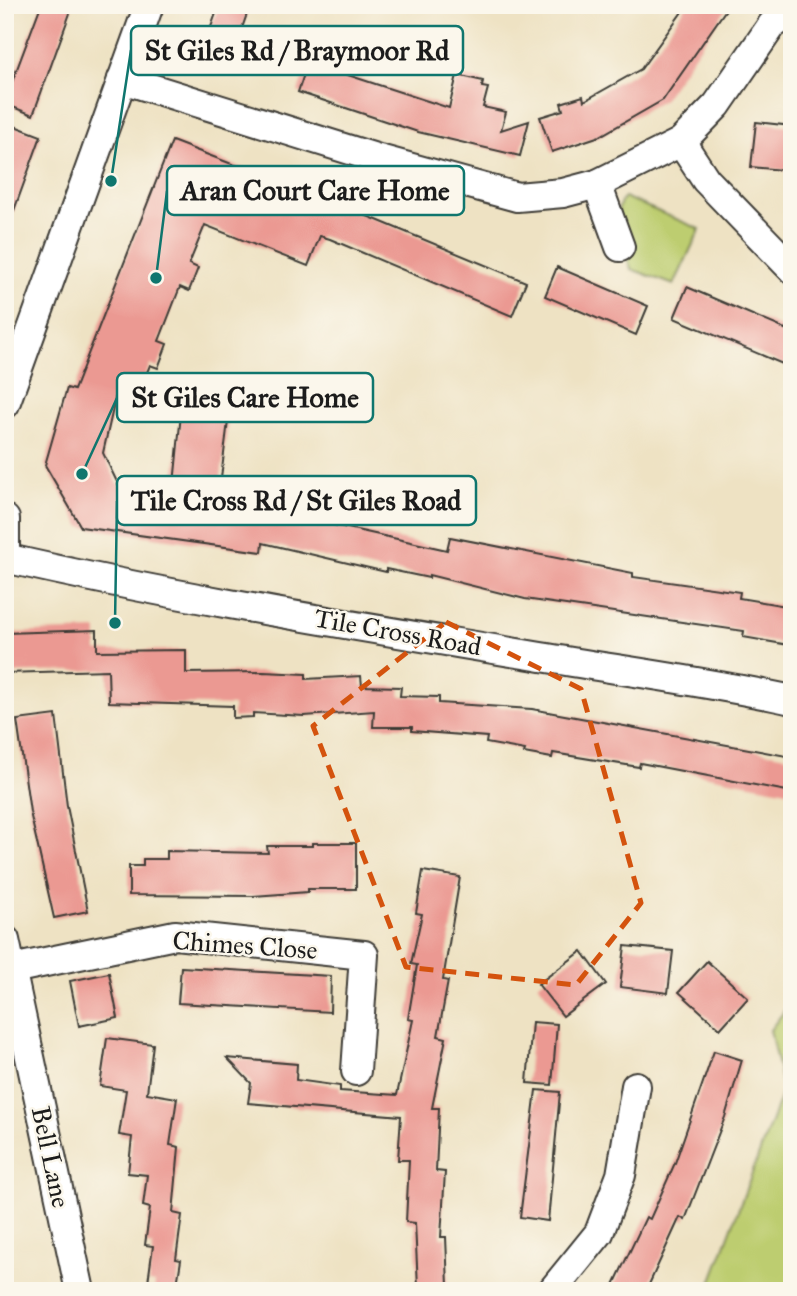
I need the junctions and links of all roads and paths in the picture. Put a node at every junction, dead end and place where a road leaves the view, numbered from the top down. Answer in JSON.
{"nodes":[{"id":1,"x":149,"y":5,"type":"edge"},
{"id":2,"x":792,"y":10,"type":"edge"},
{"id":3,"x":122,"y":79,"type":"junction"},
{"id":4,"x":681,"y":142,"type":"junction"},
{"id":5,"x":597,"y":184,"type":"junction"},
{"id":6,"x":620,"y":247,"type":"dead end"},
{"id":7,"x":792,"y":270,"type":"edge"},
{"id":8,"x":5,"y":404,"type":"edge"},
{"id":9,"x":5,"y":519,"type":"edge"},
{"id":10,"x":5,"y":548,"type":"edge"},
{"id":11,"x":5,"y":558,"type":"edge"},
{"id":12,"x":792,"y":700,"type":"edge"},
{"id":13,"x":5,"y":940,"type":"edge"},
{"id":14,"x":12,"y":969,"type":"junction"},
{"id":15,"x":356,"y":1071,"type":"dead end"},
{"id":16,"x":636,"y":1086,"type":"dead end"},
{"id":17,"x":80,"y":1291,"type":"edge"},
{"id":18,"x":552,"y":1291,"type":"edge"}],
"edges":[{"from":1,"to":3,"type":"street"},
{"from":2,"to":4,"type":"street"},
{"from":3,"to":5,"type":"street"},
{"from":3,"to":8,"type":"street"},
{"from":4,"to":5,"type":"street"},
{"from":4,"to":7,"type":"street"},
{"from":5,"to":6,"type":"street"},
{"from":9,"to":10,"type":"street"},
{"from":11,"to":12,"type":"street","name":"Tile Cross Road"},
{"from":13,"to":14,"type":"street","name":"Bell Lane"},
{"from":14,"to":15,"type":"street","name":"Chimes Close"},
{"from":14,"to":17,"type":"street","name":"Bell Lane"},
{"from":16,"to":18,"type":"street"}]}
